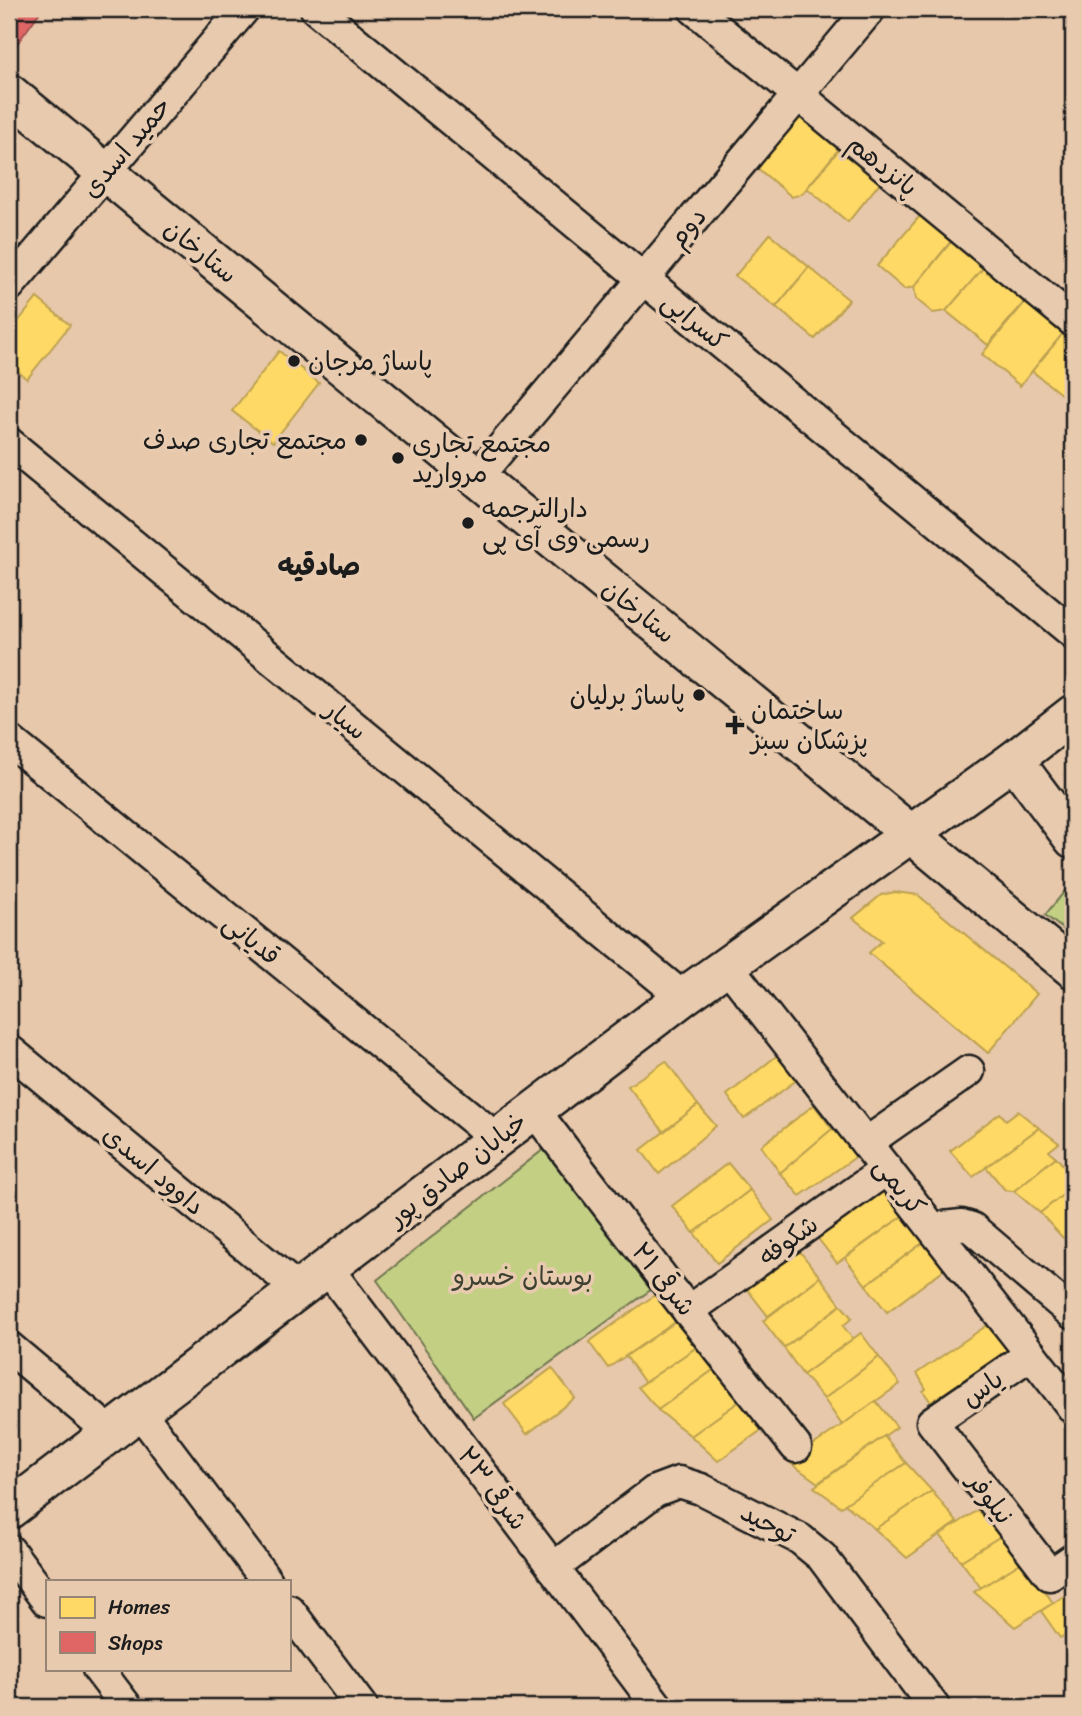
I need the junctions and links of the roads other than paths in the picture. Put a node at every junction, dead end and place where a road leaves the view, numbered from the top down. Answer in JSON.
{"nodes":[{"id":1,"x":244,"y":9,"type":"edge"},
{"id":2,"x":316,"y":9,"type":"edge"},
{"id":3,"x":694,"y":9,"type":"edge"},
{"id":4,"x":870,"y":9,"type":"edge"},
{"id":5,"x":9,"y":93,"type":"edge"},
{"id":6,"x":798,"y":95,"type":"junction"},
{"id":7,"x":105,"y":172,"type":"junction"},
{"id":8,"x":644,"y":279,"type":"junction"},
{"id":9,"x":9,"y":286,"type":"edge"},
{"id":10,"x":1073,"y":321,"type":"edge"},
{"id":11,"x":9,"y":443,"type":"edge"},
{"id":12,"x":477,"y":477,"type":"junction"},
{"id":13,"x":1073,"y":633,"type":"edge"},
{"id":14,"x":1073,"y":714,"type":"edge"},
{"id":15,"x":9,"y":740,"type":"edge"},
{"id":16,"x":1014,"y":760,"type":"junction"},
{"id":17,"x":911,"y":834,"type":"junction"},
{"id":18,"x":1073,"y":839,"type":"edge"},
{"id":19,"x":726,"y":964,"type":"junction"},
{"id":20,"x":1073,"y":969,"type":"edge"},
{"id":21,"x":683,"y":997,"type":"junction"},
{"id":22,"x":9,"y":1049,"type":"edge"},
{"id":23,"x":969,"y":1071,"type":"dead end"},
{"id":24,"x":534,"y":1110,"type":"junction"},
{"id":25,"x":496,"y":1138,"type":"junction"},
{"id":26,"x":866,"y":1143,"type":"junction"},
{"id":27,"x":887,"y":1169,"type":"junction"},
{"id":28,"x":933,"y":1228,"type":"junction"},
{"id":29,"x":314,"y":1279,"type":"junction"},
{"id":30,"x":688,"y":1311,"type":"junction"},
{"id":31,"x":1073,"y":1314,"type":"edge"},
{"id":32,"x":9,"y":1347,"type":"edge"},
{"id":33,"x":1031,"y":1354,"type":"junction"},
{"id":34,"x":1073,"y":1408,"type":"edge"},
{"id":35,"x":139,"y":1412,"type":"junction"},
{"id":36,"x":932,"y":1422,"type":"joint"},
{"id":37,"x":110,"y":1432,"type":"junction"},
{"id":38,"x":796,"y":1447,"type":"dead end"},
{"id":39,"x":9,"y":1510,"type":"edge"},
{"id":40,"x":9,"y":1550,"type":"edge"},
{"id":41,"x":1062,"y":1567,"type":"edge"},
{"id":42,"x":553,"y":1568,"type":"junction"},
{"id":43,"x":266,"y":1580,"type":"edge"},
{"id":44,"x":46,"y":1600,"type":"edge"},
{"id":45,"x":290,"y":1611,"type":"edge"},
{"id":46,"x":99,"y":1670,"type":"edge"},
{"id":47,"x":127,"y":1707,"type":"edge"},
{"id":48,"x":362,"y":1707,"type":"edge"},
{"id":49,"x":658,"y":1707,"type":"edge"},
{"id":50,"x":934,"y":1707,"type":"edge"}],
"edges":[{"from":1,"to":7,"type":"street","name":"حمید اسدی"},
{"from":2,"to":8,"type":"street","name":"کسرایی"},
{"from":3,"to":6,"type":"street","name":"پانزدهم"},
{"from":4,"to":6,"type":"street","name":"دوم"},
{"from":5,"to":7,"type":"main road","name":"ستارخان"},
{"from":6,"to":8,"type":"street","name":"دوم"},
{"from":6,"to":10,"type":"street","name":"پانزدهم"},
{"from":7,"to":9,"type":"street","name":"حمید اسدی"},
{"from":7,"to":12,"type":"main road","name":"ستارخان"},
{"from":8,"to":12,"type":"street","name":"دوم"},
{"from":8,"to":13,"type":"street","name":"کسرایی"},
{"from":11,"to":21,"type":"street","name":"سیار"},
{"from":12,"to":17,"type":"main road","name":"ستارخان"},
{"from":14,"to":16,"type":"main road","name":"خیابان صادق پور"},
{"from":15,"to":25,"type":"street","name":"قدیانی"},
{"from":16,"to":17,"type":"main road","name":"خیابان صادق پور"},
{"from":16,"to":18,"type":"main road"},
{"from":17,"to":19,"type":"main road","name":"خیابان صادق پور"},
{"from":17,"to":20,"type":"main road","name":"ستارخان"},
{"from":19,"to":21,"type":"main road","name":"خیابان صادق پور"},
{"from":19,"to":26,"type":"street","name":"کریمی"},
{"from":21,"to":24,"type":"main road","name":"خیابان صادق پور"},
{"from":22,"to":29,"type":"street","name":"داوود اسدی"},
{"from":23,"to":26,"type":"street"},
{"from":24,"to":25,"type":"main road","name":"خیابان صادق پور"},
{"from":24,"to":30,"type":"street","name":"۲۱ شرقی"},
{"from":25,"to":29,"type":"main road","name":"خیابان صادق پور"},
{"from":26,"to":27,"type":"street","name":"کریمی"},
{"from":27,"to":28,"type":"street","name":"کریمی"},
{"from":27,"to":30,"type":"street","name":"شکوفه"},
{"from":28,"to":31,"type":"street"},
{"from":28,"to":33,"type":"street","name":"کریمی"},
{"from":29,"to":35,"type":"main road","name":"خیابان صادق پور"},
{"from":29,"to":42,"type":"street","name":"۲۳ شرقی"},
{"from":30,"to":38,"type":"street","name":"۲۱ شرقی"},
{"from":32,"to":37,"type":"street"},
{"from":33,"to":34,"type":"street","name":"کریمی"},
{"from":33,"to":36,"type":"street","name":"یاس"},
{"from":35,"to":37,"type":"main road","name":"خیابان صادق پور"},
{"from":35,"to":43,"type":"street"},
{"from":36,"to":41,"type":"street","name":"نیلوفر"},
{"from":37,"to":39,"type":"main road","name":"خیابان صادق پور"},
{"from":40,"to":44,"type":"street"},
{"from":42,"to":49,"type":"street","name":"۲۳ شرقی"},
{"from":42,"to":50,"type":"street","name":"توحید"},
{"from":45,"to":48,"type":"street"},
{"from":46,"to":47,"type":"street"}]}
